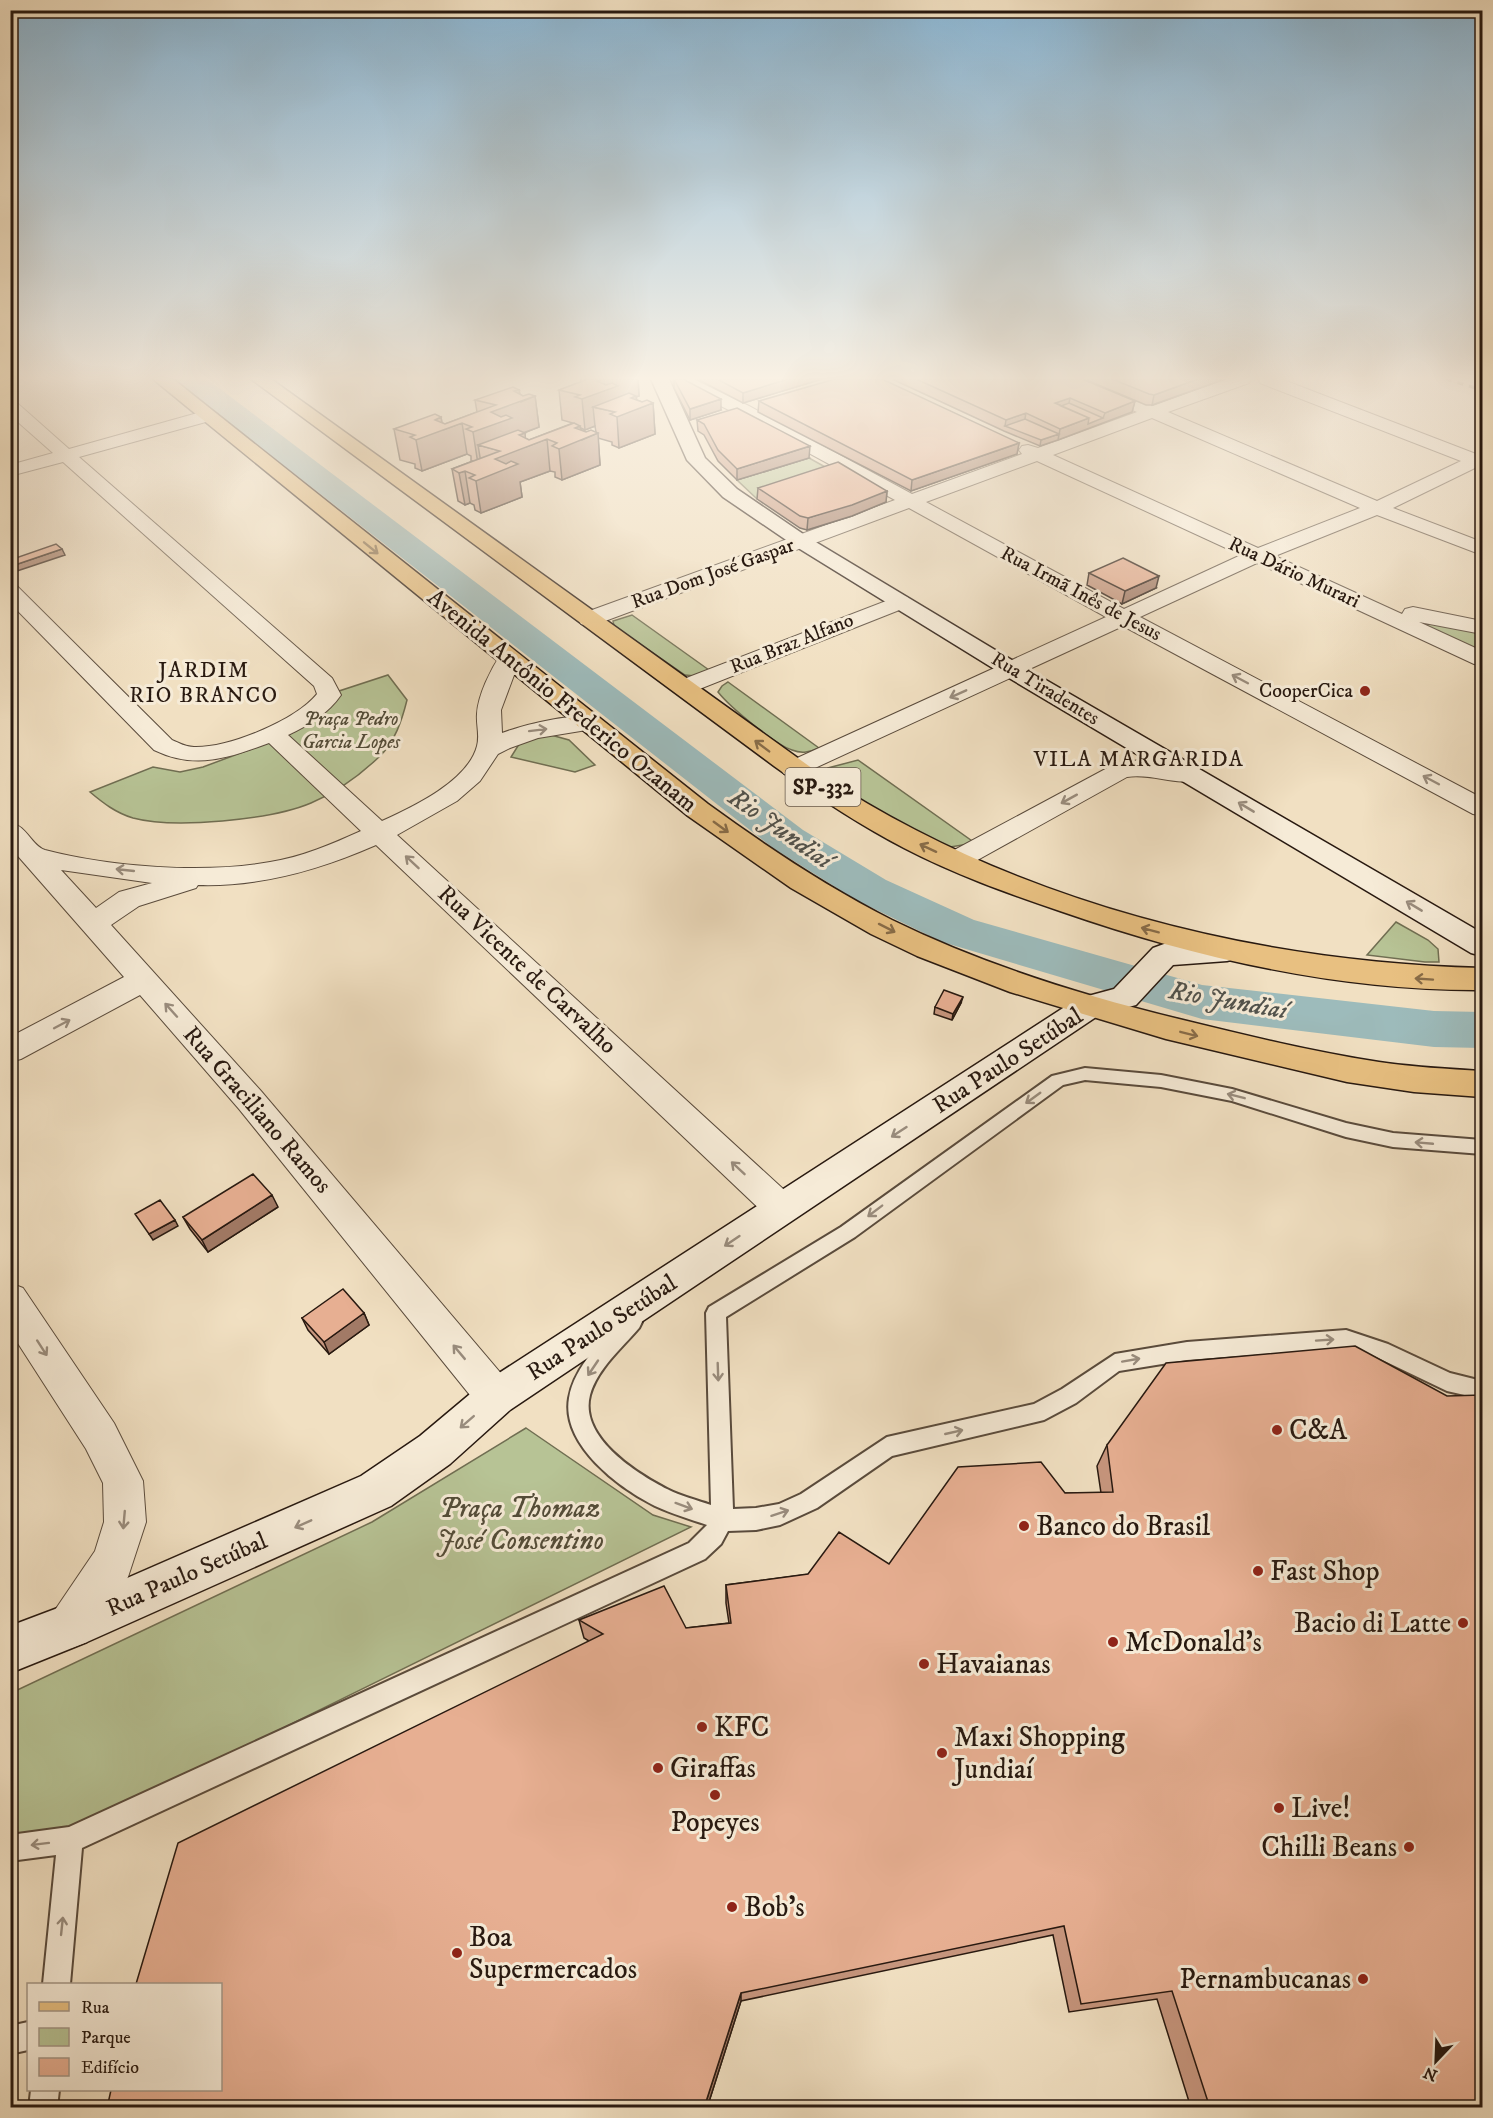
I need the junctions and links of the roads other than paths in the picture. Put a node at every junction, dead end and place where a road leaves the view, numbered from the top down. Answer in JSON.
{"nodes":[{"id":1,"x":91,"y":478,"type":"edge"},
{"id":2,"x":284,"y":478,"type":"edge"},
{"id":3,"x":395,"y":478,"type":"edge"},
{"id":4,"x":715,"y":478,"type":"edge"},
{"id":5,"x":867,"y":478,"type":"edge"},
{"id":6,"x":975,"y":478,"type":"edge"},
{"id":7,"x":1090,"y":478,"type":"edge"},
{"id":8,"x":1306,"y":478,"type":"edge"},
{"id":9,"x":1443,"y":478,"type":"edge"},
{"id":10,"x":911,"y":502,"type":"junction"},
{"id":11,"x":1377,"y":508,"type":"junction"},
{"id":12,"x":802,"y":542,"type":"junction"},
{"id":13,"x":1482,"y":549,"type":"edge"},
{"id":14,"x":1256,"y":556,"type":"junction"},
{"id":15,"x":10,"y":590,"type":"edge"},
{"id":16,"x":899,"y":602,"type":"junction"},
{"id":17,"x":1365,"y":605,"type":"junction"},
{"id":18,"x":1125,"y":618,"type":"junction"},
{"id":19,"x":589,"y":619,"type":"junction"},
{"id":20,"x":1482,"y":627,"type":"edge"},
{"id":21,"x":509,"y":658,"type":"junction"},
{"id":22,"x":1482,"y":659,"type":"edge"},
{"id":23,"x":1012,"y":670,"type":"junction"},
{"id":24,"x":684,"y":687,"type":"junction"},
{"id":25,"x":590,"y":723,"type":"junction"},
{"id":26,"x":1111,"y":728,"type":"junction"},
{"id":27,"x":272,"y":733,"type":"junction"},
{"id":28,"x":489,"y":749,"type":"junction"},
{"id":29,"x":793,"y":769,"type":"junction"},
{"id":30,"x":1120,"y":771,"type":"junction"},
{"id":31,"x":1191,"y":774,"type":"junction"},
{"id":32,"x":1482,"y":808,"type":"edge"},
{"id":33,"x":10,"y":830,"type":"edge"},
{"id":34,"x":381,"y":832,"type":"junction"},
{"id":35,"x":34,"y":856,"type":"junction"},
{"id":36,"x":955,"y":861,"type":"junction"},
{"id":37,"x":204,"y":878,"type":"junction"},
{"id":38,"x":94,"y":923,"type":"junction"},
{"id":39,"x":1482,"y":946,"type":"edge"},
{"id":40,"x":1227,"y":951,"type":"junction"},
{"id":41,"x":1482,"y":979,"type":"edge"},
{"id":42,"x":144,"y":980,"type":"junction"},
{"id":43,"x":1125,"y":996,"type":"junction"},
{"id":44,"x":1088,"y":1008,"type":"junction"},
{"id":45,"x":1155,"y":1026,"type":"junction"},
{"id":46,"x":10,"y":1051,"type":"edge"},
{"id":47,"x":1448,"y":1083,"type":"junction"},
{"id":48,"x":1482,"y":1084,"type":"edge"},
{"id":49,"x":1482,"y":1092,"type":"edge"},
{"id":50,"x":1482,"y":1147,"type":"edge"},
{"id":51,"x":781,"y":1208,"type":"junction"},
{"id":52,"x":658,"y":1292,"type":"junction"},
{"id":53,"x":10,"y":1299,"type":"edge"},
{"id":54,"x":1482,"y":1390,"type":"edge"},
{"id":55,"x":496,"y":1397,"type":"junction"},
{"id":56,"x":722,"y":1520,"type":"junction"},
{"id":57,"x":71,"y":1626,"type":"junction"},
{"id":58,"x":10,"y":1650,"type":"edge"},
{"id":59,"x":70,"y":1840,"type":"junction"},
{"id":60,"x":10,"y":1848,"type":"edge"},
{"id":61,"x":56,"y":1983,"type":"edge"},
{"id":62,"x":27,"y":2036,"type":"edge"},
{"id":63,"x":10,"y":2040,"type":"edge"},
{"id":64,"x":45,"y":2091,"type":"edge"},
{"id":65,"x":43,"y":2108,"type":"edge"}],
"edges":[{"from":1,"to":27,"type":"street"},
{"from":2,"to":21,"type":"main road","name":"Avenida Antônio Frederico Ozanam","one_way":true},
{"from":3,"to":19,"type":"main road","number":"SP-332"},
{"from":4,"to":12,"type":"street","name":"Rua Tiradentes"},
{"from":5,"to":10,"type":"street","name":"Rua Irmã Inês de Jesus"},
{"from":6,"to":10,"type":"street","name":"Rua Dom José Gaspar"},
{"from":7,"to":14,"type":"street","name":"Rua Dário Murari"},
{"from":8,"to":11,"type":"street"},
{"from":9,"to":11,"type":"street"},
{"from":10,"to":12,"type":"street","name":"Rua Dom José Gaspar"},
{"from":10,"to":18,"type":"street","name":"Rua Irmã Inês de Jesus"},
{"from":11,"to":13,"type":"street"},
{"from":11,"to":14,"type":"street"},
{"from":12,"to":16,"type":"street","name":"Rua Tiradentes"},
{"from":12,"to":19,"type":"street","name":"Rua Dom José Gaspar"},
{"from":14,"to":17,"type":"street","name":"Rua Dário Murari"},
{"from":14,"to":18,"type":"street"},
{"from":15,"to":27,"type":"street"},
{"from":16,"to":23,"type":"street","name":"Rua Tiradentes"},
{"from":16,"to":24,"type":"street","name":"Rua Braz Alfano"},
{"from":17,"to":20,"type":"street"},
{"from":17,"to":22,"type":"street","name":"Rua Dário Murari"},
{"from":18,"to":23,"type":"street"},
{"from":32,"to":18,"type":"street","name":"Rua Irmã Inês de Jesus","one_way":true},
{"from":19,"to":24,"type":"main road","number":"SP-332"},
{"from":21,"to":25,"type":"main road","name":"Avenida Antônio Frederico Ozanam"},
{"from":21,"to":28,"type":"street"},
{"from":23,"to":26,"type":"street","name":"Rua Tiradentes"},
{"from":23,"to":29,"type":"street","one_way":true},
{"from":29,"to":24,"type":"main road","number":"SP-332","one_way":true},
{"from":28,"to":25,"type":"street","one_way":true},
{"from":25,"to":44,"type":"main road","name":"Avenida Antônio Frederico Ozanam","one_way":true},
{"from":26,"to":30,"type":"street"},
{"from":26,"to":31,"type":"street","name":"Rua Tiradentes"},
{"from":27,"to":34,"type":"street","name":"Rua Vicente de Carvalho"},
{"from":28,"to":34,"type":"street"},
{"from":36,"to":29,"type":"main road","number":"SP-332","one_way":true},
{"from":30,"to":31,"type":"street"},
{"from":30,"to":36,"type":"street","one_way":true},
{"from":39,"to":31,"type":"street","name":"Rua Tiradentes","one_way":true},
{"from":33,"to":35,"type":"street","name":"Rua Graciliano Ramos"},
{"from":34,"to":37,"type":"street"},
{"from":51,"to":34,"type":"street","name":"Rua Vicente de Carvalho","one_way":true},
{"from":37,"to":35,"type":"street","one_way":true},
{"from":35,"to":38,"type":"street","name":"Rua Graciliano Ramos"},
{"from":40,"to":36,"type":"main road","number":"SP-332","one_way":true},
{"from":37,"to":38,"type":"street"},
{"from":38,"to":42,"type":"street","name":"Rua Graciliano Ramos"},
{"from":41,"to":40,"type":"main road","number":"SP-332","one_way":true},
{"from":40,"to":43,"type":"street","name":"Rua Paulo Setúbal"},
{"from":46,"to":42,"type":"street","one_way":true},
{"from":55,"to":42,"type":"street","name":"Rua Graciliano Ramos","one_way":true},
{"from":43,"to":44,"type":"street","name":"Rua Paulo Setúbal"},
{"from":43,"to":45,"type":"main road"},
{"from":44,"to":45,"type":"main road","name":"Avenida Antônio Frederico Ozanam"},
{"from":44,"to":51,"type":"street","name":"Rua Paulo Setúbal","one_way":true},
{"from":45,"to":47,"type":"main road","name":"Avenida Antônio Frederico Ozanam","one_way":true},
{"from":47,"to":48,"type":"main road","name":"Avenida Antônio Frederico Ozanam"},
{"from":47,"to":49,"type":"main road"},
{"from":50,"to":56,"type":"lane","one_way":true},
{"from":51,"to":52,"type":"street","name":"Rua Paulo Setúbal","one_way":true},
{"from":52,"to":55,"type":"street","name":"Rua Paulo Setúbal"},
{"from":52,"to":56,"type":"lane","one_way":true},
{"from":53,"to":57,"type":"street","one_way":true},
{"from":56,"to":54,"type":"lane","one_way":true},
{"from":55,"to":57,"type":"street","name":"Rua Paulo Setúbal","one_way":true},
{"from":56,"to":59,"type":"lane"},
{"from":57,"to":58,"type":"street","name":"Rua Paulo Setúbal"},
{"from":59,"to":60,"type":"lane","one_way":true},
{"from":61,"to":59,"type":"lane","one_way":true},
{"from":62,"to":63,"type":"lane"},
{"from":64,"to":65,"type":"lane"}]}
